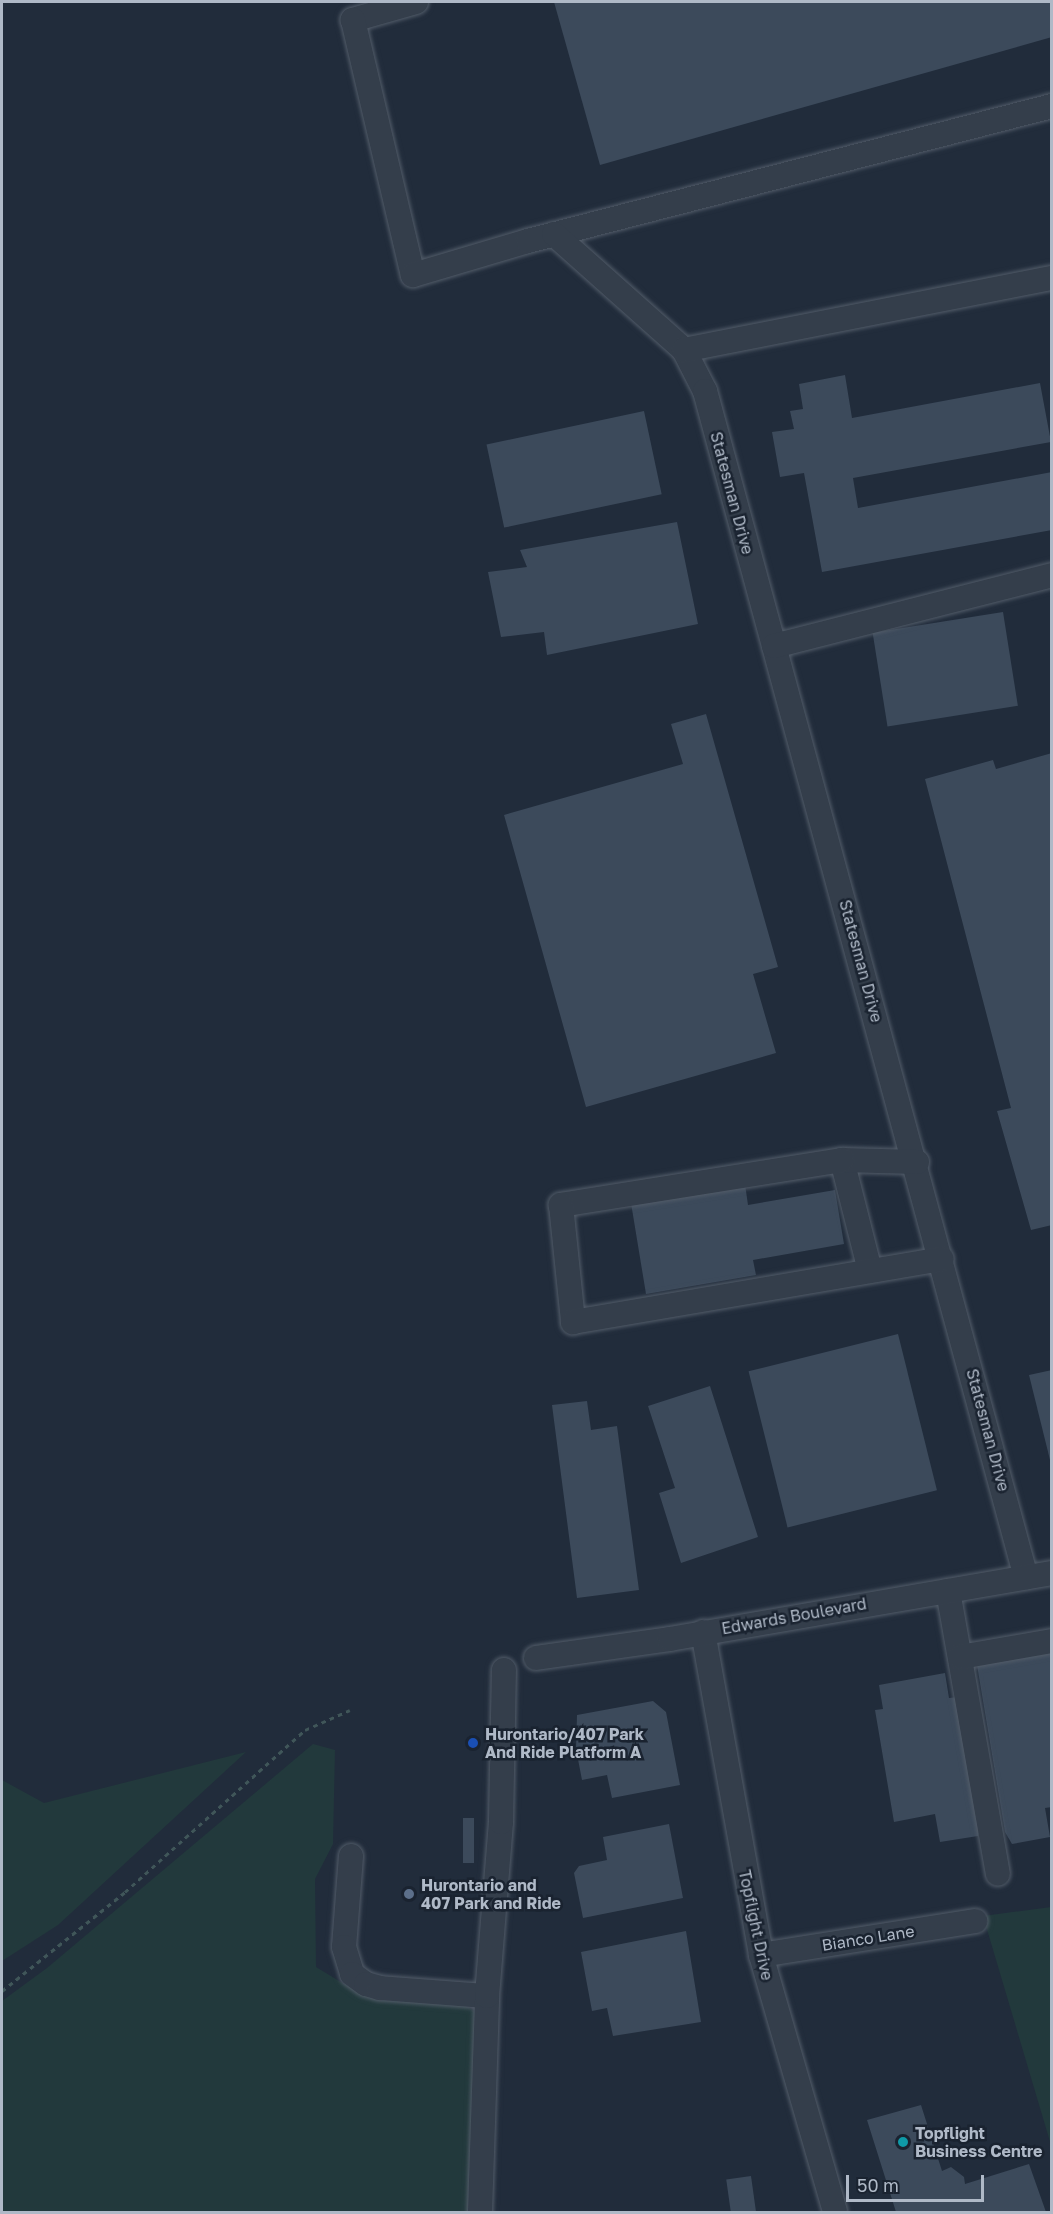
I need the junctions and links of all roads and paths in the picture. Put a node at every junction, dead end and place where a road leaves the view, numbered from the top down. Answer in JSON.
{"nodes":[{"id":1,"x":416,"y":2,"type":"edge"},
{"id":2,"x":1052,"y":106,"type":"edge"},
{"id":3,"x":554,"y":234,"type":"junction"},
{"id":4,"x":1052,"y":278,"type":"edge"},
{"id":5,"x":684,"y":350,"type":"junction"},
{"id":6,"x":1052,"y":575,"type":"edge"},
{"id":7,"x":774,"y":646,"type":"junction"},
{"id":8,"x":842,"y":1160,"type":"junction"},
{"id":9,"x":917,"y":1162,"type":"junction"},
{"id":10,"x":942,"y":1259,"type":"junction"},
{"id":11,"x":870,"y":1271,"type":"junction"},
{"id":12,"x":1052,"y":1573,"type":"edge"},
{"id":13,"x":1026,"y":1577,"type":"junction"},
{"id":14,"x":948,"y":1591,"type":"junction"},
{"id":15,"x":703,"y":1632,"type":"junction"},
{"id":16,"x":1052,"y":1641,"type":"edge"},
{"id":17,"x":960,"y":1657,"type":"junction"},
{"id":18,"x":536,"y":1658,"type":"dead end"},
{"id":19,"x":504,"y":1670,"type":"dead end"},
{"id":20,"x":350,"y":1710,"type":"dead end"},
{"id":21,"x":351,"y":1856,"type":"dead end"},
{"id":22,"x":998,"y":1874,"type":"dead end"},
{"id":23,"x":975,"y":1921,"type":"dead end"},
{"id":24,"x":761,"y":1954,"type":"junction"},
{"id":25,"x":2,"y":1991,"type":"edge"},
{"id":26,"x":487,"y":1996,"type":"junction"},
{"id":27,"x":480,"y":2212,"type":"edge"},
{"id":28,"x":835,"y":2212,"type":"edge"}],
"edges":[{"from":1,"to":3,"type":"street"},
{"from":2,"to":3,"type":"street"},
{"from":3,"to":5,"type":"street"},
{"from":4,"to":5,"type":"street"},
{"from":5,"to":7,"type":"street","name":"Statesman Drive"},
{"from":6,"to":7,"type":"street"},
{"from":7,"to":9,"type":"street","name":"Statesman Drive"},
{"from":8,"to":9,"type":"street"},
{"from":8,"to":11,"type":"street"},
{"from":8,"to":11,"type":"street"},
{"from":9,"to":10,"type":"street","name":"Statesman Drive"},
{"from":10,"to":11,"type":"street"},
{"from":10,"to":13,"type":"street","name":"Statesman Drive"},
{"from":12,"to":13,"type":"street","name":"Edwards Boulevard"},
{"from":13,"to":14,"type":"street","name":"Edwards Boulevard"},
{"from":14,"to":15,"type":"street","name":"Edwards Boulevard"},
{"from":14,"to":17,"type":"street"},
{"from":15,"to":18,"type":"street","name":"Edwards Boulevard"},
{"from":15,"to":24,"type":"street","name":"Topflight Drive"},
{"from":16,"to":17,"type":"street"},
{"from":17,"to":22,"type":"street"},
{"from":19,"to":26,"type":"street"},
{"from":20,"to":25,"type":"path"},
{"from":21,"to":26,"type":"street"},
{"from":23,"to":24,"type":"street","name":"Bianco Lane"},
{"from":24,"to":28,"type":"street","name":"Topflight Drive"},
{"from":26,"to":27,"type":"street"}]}
